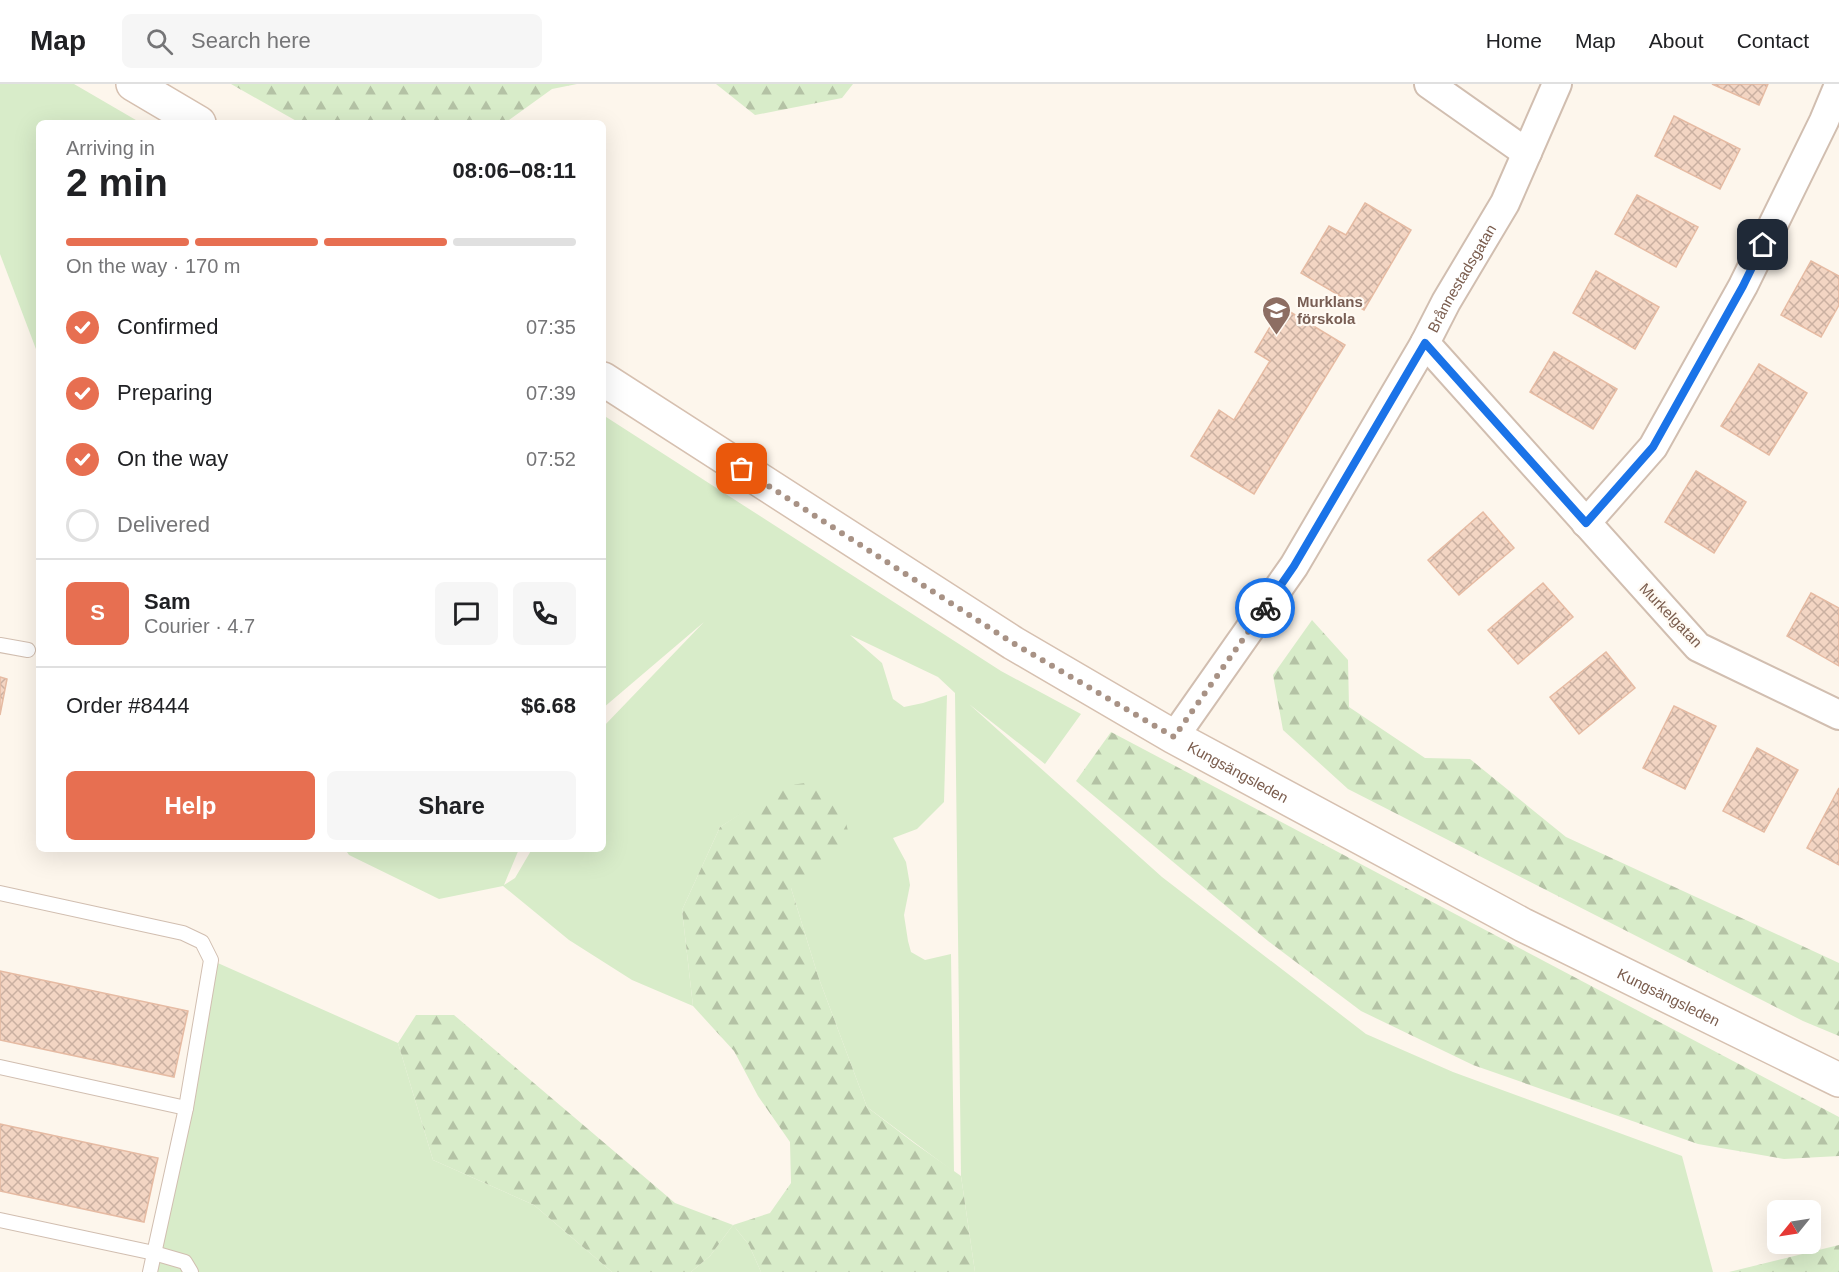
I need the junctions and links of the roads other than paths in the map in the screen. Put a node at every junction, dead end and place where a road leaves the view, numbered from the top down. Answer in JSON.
{"nodes":[{"id":1,"x":133,"y":84,"type":"edge"},
{"id":2,"x":1429,"y":84,"type":"edge"},
{"id":3,"x":1557,"y":84,"type":"edge"},
{"id":4,"x":1839,"y":85,"type":"edge"},
{"id":5,"x":194,"y":120,"type":"edge"},
{"id":6,"x":1527,"y":153,"type":"junction"},
{"id":7,"x":1425,"y":343,"type":"junction"},
{"id":8,"x":606,"y":381,"type":"edge"},
{"id":9,"x":1586,"y":523,"type":"junction"},
{"id":10,"x":0,"y":645,"type":"edge"},
{"id":11,"x":28,"y":650,"type":"dead end"},
{"id":12,"x":1839,"y":715,"type":"edge"},
{"id":13,"x":1174,"y":737,"type":"junction"},
{"id":14,"x":0,"y":893,"type":"edge"},
{"id":15,"x":0,"y":1067,"type":"edge"},
{"id":16,"x":1839,"y":1080,"type":"edge"},
{"id":17,"x":186,"y":1108,"type":"junction"},
{"id":18,"x":0,"y":1220,"type":"edge"},
{"id":19,"x":154,"y":1253,"type":"junction"},
{"id":20,"x":150,"y":1272,"type":"edge"},
{"id":21,"x":191,"y":1272,"type":"edge"}],
"edges":[{"from":1,"to":5,"type":"main road"},
{"from":2,"to":6,"type":"street"},
{"from":3,"to":6,"type":"street","name":"Brånnestadsgatan"},
{"from":4,"to":9,"type":"street"},
{"from":6,"to":7,"type":"street","name":"Brånnestadsgatan"},
{"from":7,"to":9,"type":"street","name":"Murkelgatan"},
{"from":7,"to":13,"type":"street","name":"Brånnestadsgatan"},
{"from":8,"to":13,"type":"main road","name":"Kungsängsleden"},
{"from":9,"to":12,"type":"street","name":"Murkelgatan"},
{"from":10,"to":11,"type":"lane"},
{"from":13,"to":16,"type":"main road","name":"Kungsängsleden"},
{"from":14,"to":17,"type":"lane"},
{"from":15,"to":17,"type":"lane"},
{"from":17,"to":19,"type":"lane"},
{"from":18,"to":19,"type":"lane"},
{"from":19,"to":20,"type":"lane"},
{"from":19,"to":21,"type":"lane"}]}
